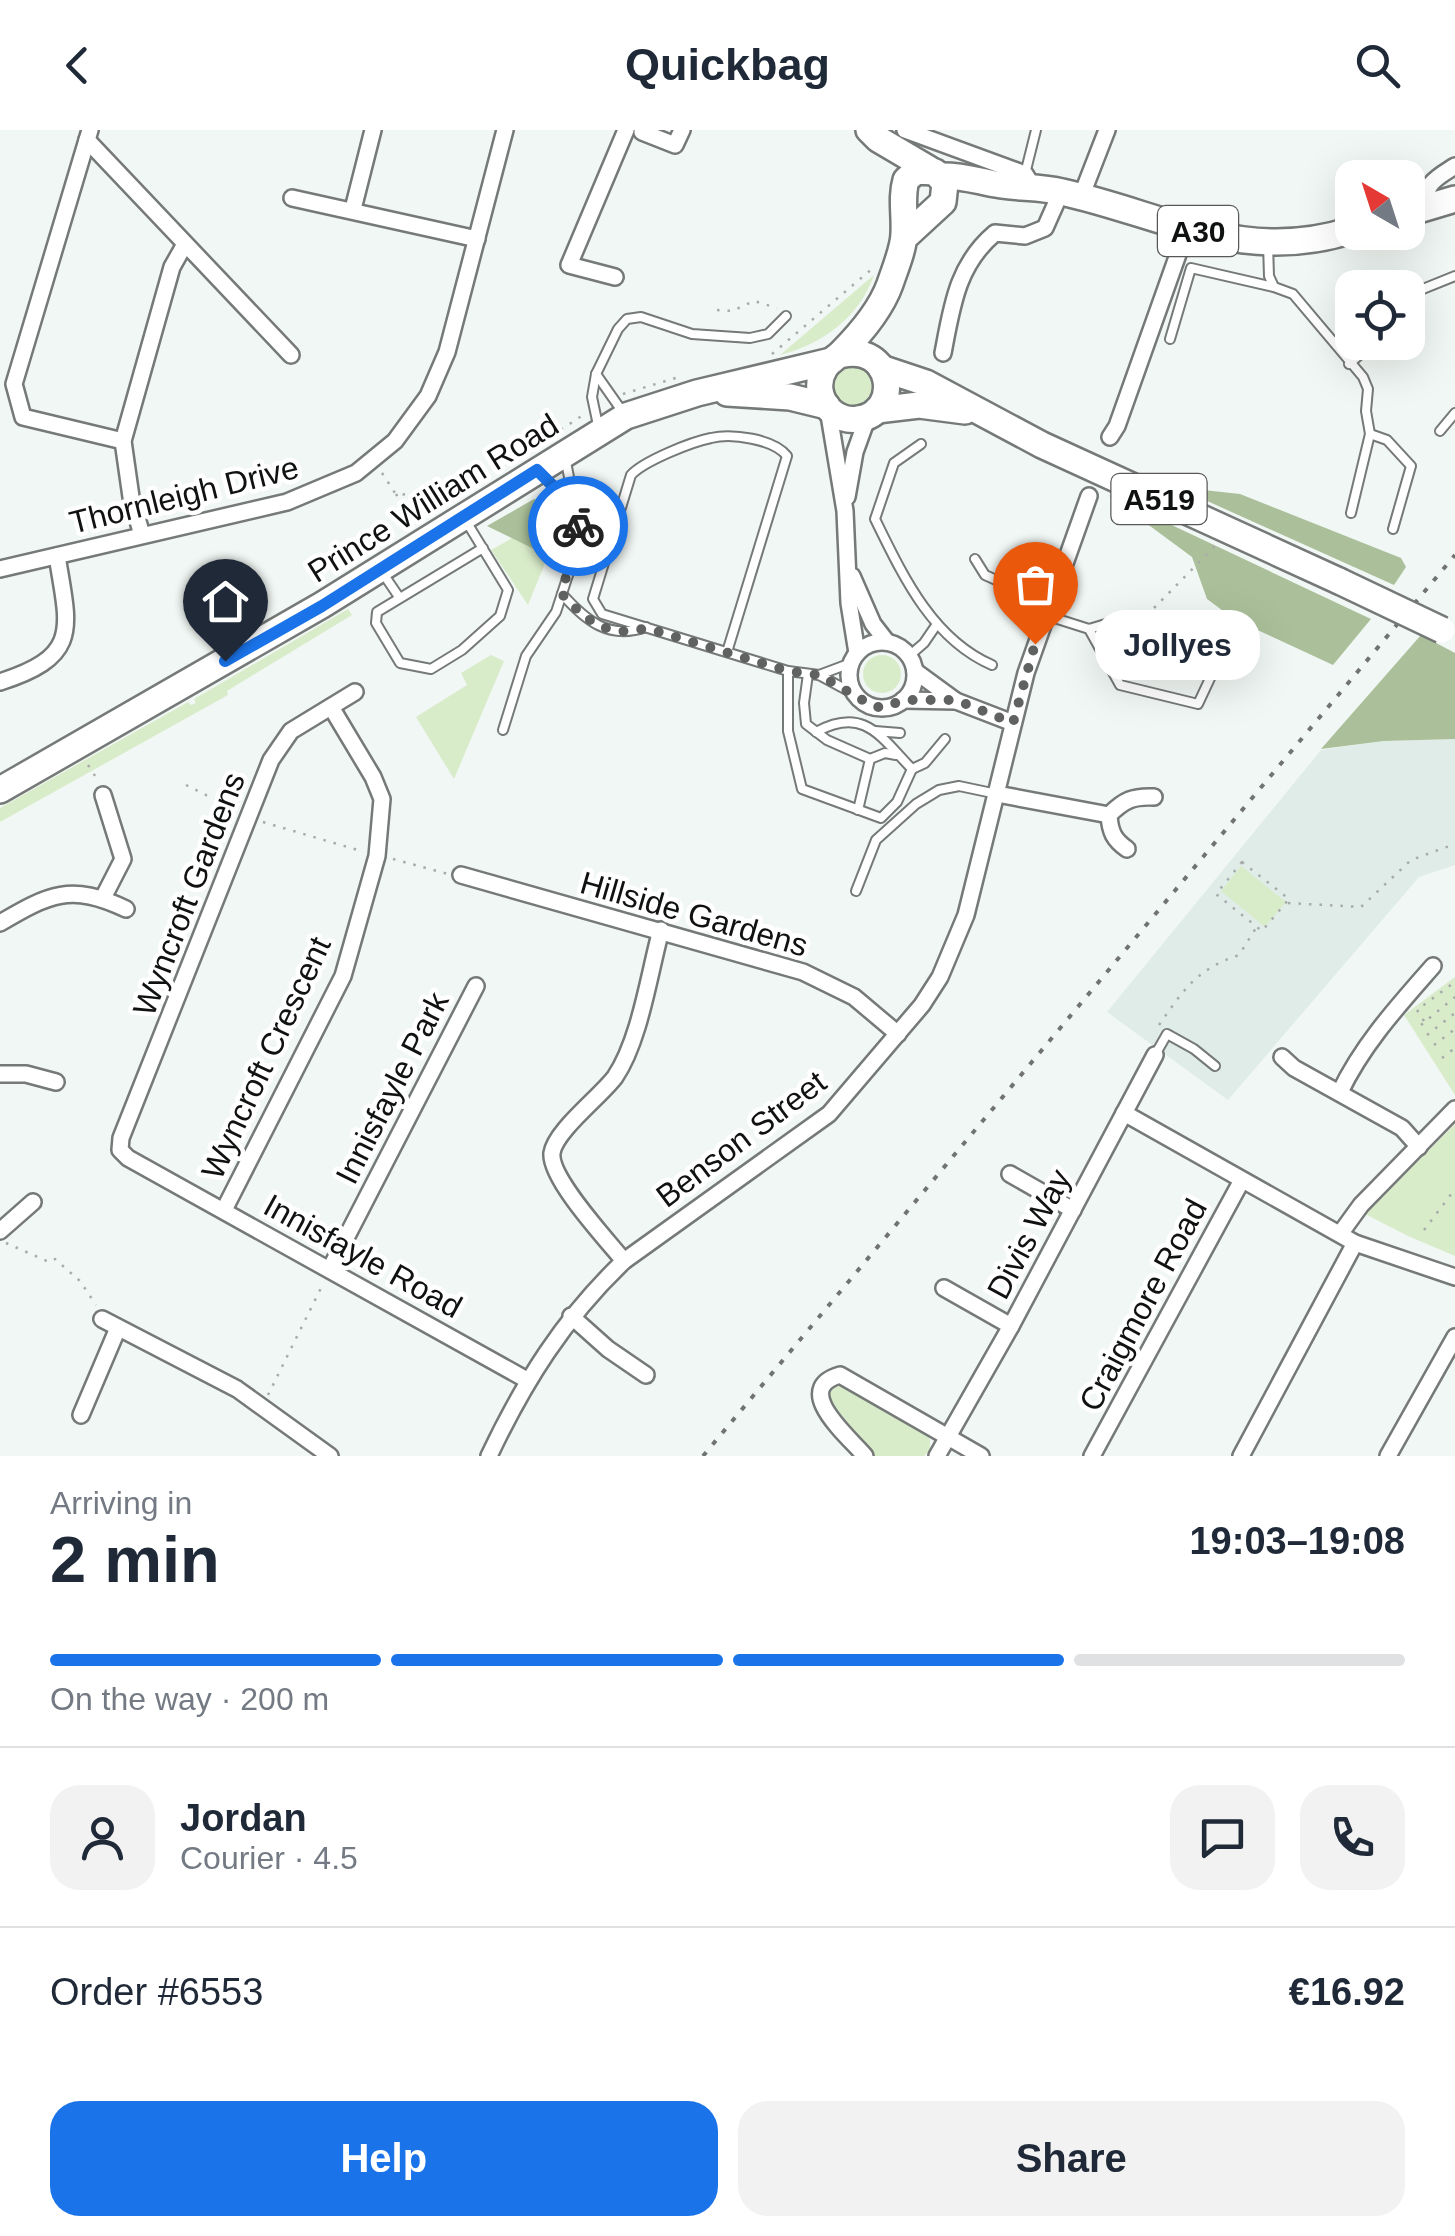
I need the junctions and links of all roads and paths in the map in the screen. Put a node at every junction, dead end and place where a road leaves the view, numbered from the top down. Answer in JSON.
{"nodes":[{"id":1,"x":374,"y":130,"type":"edge"},
{"id":2,"x":504,"y":130,"type":"edge"},
{"id":3,"x":682,"y":130,"type":"edge"},
{"id":4,"x":905,"y":130,"type":"edge"},
{"id":5,"x":1036,"y":130,"type":"edge"},
{"id":6,"x":1107,"y":130,"type":"edge"},
{"id":7,"x":634,"y":131,"type":"edge"},
{"id":8,"x":89,"y":135,"type":"edge"},
{"id":9,"x":873,"y":135,"type":"edge"},
{"id":10,"x":946,"y":145,"type":"junction"},
{"id":11,"x":1455,"y":166,"type":"edge"},
{"id":12,"x":935,"y":173,"type":"junction"},
{"id":13,"x":1020,"y":182,"type":"junction"},
{"id":14,"x":1425,"y":190,"type":"edge"},
{"id":15,"x":1071,"y":194,"type":"junction"},
{"id":16,"x":904,"y":196,"type":"junction"},
{"id":17,"x":292,"y":198,"type":"dead end"},
{"id":18,"x":1455,"y":199,"type":"edge"},
{"id":19,"x":1425,"y":202,"type":"edge"},
{"id":20,"x":353,"y":209,"type":"junction"},
{"id":21,"x":936,"y":209,"type":"junction"},
{"id":22,"x":1187,"y":228,"type":"junction"},
{"id":23,"x":1335,"y":232,"type":"edge"},
{"id":24,"x":904,"y":237,"type":"junction"},
{"id":25,"x":477,"y":238,"type":"junction"},
{"id":26,"x":185,"y":244,"type":"junction"},
{"id":27,"x":1268,"y":244,"type":"junction"},
{"id":28,"x":1455,"y":276,"type":"edge"},
{"id":29,"x":615,"y":277,"type":"dead end"},
{"id":30,"x":1274,"y":287,"type":"junction"},
{"id":31,"x":1425,"y":289,"type":"edge"},
{"id":32,"x":883,"y":301,"type":"junction"},
{"id":33,"x":718,"y":310,"type":"dead end"},
{"id":34,"x":786,"y":316,"type":"junction"},
{"id":35,"x":801,"y":330,"type":"dead end"},
{"id":36,"x":1170,"y":339,"type":"dead end"},
{"id":37,"x":942,"y":352,"type":"dead end"},
{"id":38,"x":291,"y":356,"type":"dead end"},
{"id":39,"x":835,"y":358,"type":"junction"},
{"id":40,"x":1354,"y":360,"type":"edge"},
{"id":41,"x":1349,"y":364,"type":"junction"},
{"id":42,"x":880,"y":365,"type":"junction"},
{"id":43,"x":596,"y":374,"type":"junction"},
{"id":44,"x":697,"y":393,"type":"junction"},
{"id":45,"x":827,"y":408,"type":"junction"},
{"id":46,"x":872,"y":413,"type":"junction"},
{"id":47,"x":980,"y":413,"type":"junction"},
{"id":48,"x":1455,"y":413,"type":"edge"},
{"id":49,"x":626,"y":416,"type":"junction"},
{"id":50,"x":597,"y":420,"type":"junction"},
{"id":51,"x":1440,"y":430,"type":"dead end"},
{"id":52,"x":1370,"y":434,"type":"junction"},
{"id":53,"x":1110,"y":437,"type":"dead end"},
{"id":54,"x":122,"y":441,"type":"junction"},
{"id":55,"x":920,"y":444,"type":"dead end"},
{"id":56,"x":564,"y":453,"type":"junction"},
{"id":57,"x":373,"y":459,"type":"junction"},
{"id":58,"x":525,"y":466,"type":"junction"},
{"id":59,"x":395,"y":493,"type":"junction"},
{"id":60,"x":1089,"y":496,"type":"dead end"},
{"id":61,"x":575,"y":508,"type":"junction"},
{"id":62,"x":844,"y":511,"type":"junction"},
{"id":63,"x":1351,"y":513,"type":"dead end"},
{"id":64,"x":453,"y":514,"type":"junction"},
{"id":65,"x":418,"y":527,"type":"dead end"},
{"id":66,"x":1393,"y":530,"type":"dead end"},
{"id":67,"x":1230,"y":532,"type":"junction"},
{"id":68,"x":142,"y":535,"type":"junction"},
{"id":69,"x":483,"y":548,"type":"junction"},
{"id":70,"x":57,"y":556,"type":"junction"},
{"id":71,"x":975,"y":558,"type":"dead end"},
{"id":72,"x":847,"y":563,"type":"junction"},
{"id":73,"x":0,"y":569,"type":"edge"},
{"id":74,"x":380,"y":569,"type":"junction"},
{"id":75,"x":562,"y":594,"type":"junction"},
{"id":76,"x":399,"y":597,"type":"junction"},
{"id":77,"x":1047,"y":610,"type":"junction"},
{"id":78,"x":1148,"y":618,"type":"junction"},
{"id":79,"x":937,"y":624,"type":"junction"},
{"id":80,"x":646,"y":628,"type":"junction"},
{"id":81,"x":1088,"y":629,"type":"junction"},
{"id":82,"x":1448,"y":632,"type":"edge"},
{"id":83,"x":888,"y":642,"type":"junction"},
{"id":84,"x":727,"y":652,"type":"junction"},
{"id":85,"x":854,"y":658,"type":"junction"},
{"id":86,"x":912,"y":664,"type":"junction"},
{"id":87,"x":992,"y":665,"type":"dead end"},
{"id":88,"x":788,"y":671,"type":"junction"},
{"id":89,"x":808,"y":674,"type":"junction"},
{"id":90,"x":819,"y":675,"type":"junction"},
{"id":91,"x":0,"y":682,"type":"edge"},
{"id":92,"x":355,"y":692,"type":"dead end"},
{"id":93,"x":856,"y":695,"type":"junction"},
{"id":94,"x":903,"y":700,"type":"junction"},
{"id":95,"x":956,"y":700,"type":"junction"},
{"id":96,"x":330,"y":707,"type":"junction"},
{"id":97,"x":1013,"y":723,"type":"junction"},
{"id":98,"x":503,"y":730,"type":"dead end"},
{"id":99,"x":875,"y":731,"type":"junction"},
{"id":100,"x":816,"y":732,"type":"junction"},
{"id":101,"x":900,"y":734,"type":"dead end"},
{"id":102,"x":944,"y":738,"type":"dead end"},
{"id":103,"x":923,"y":748,"type":"dead end"},
{"id":104,"x":899,"y":756,"type":"junction"},
{"id":105,"x":930,"y":756,"type":"junction"},
{"id":106,"x":84,"y":758,"type":"dead end"},
{"id":107,"x":870,"y":759,"type":"junction"},
{"id":108,"x":912,"y":770,"type":"junction"},
{"id":109,"x":186,"y":785,"type":"dead end"},
{"id":110,"x":0,"y":790,"type":"edge"},
{"id":111,"x":997,"y":794,"type":"junction"},
{"id":112,"x":103,"y":795,"type":"joint"},
{"id":113,"x":1154,"y":797,"type":"dead end"},
{"id":114,"x":858,"y":810,"type":"junction"},
{"id":115,"x":1109,"y":816,"type":"junction"},
{"id":116,"x":250,"y":821,"type":"junction"},
{"id":117,"x":1455,"y":844,"type":"edge"},
{"id":118,"x":1127,"y":849,"type":"dead end"},
{"id":119,"x":377,"y":856,"type":"junction"},
{"id":120,"x":461,"y":875,"type":"joint"},
{"id":121,"x":856,"y":890,"type":"dead end"},
{"id":122,"x":103,"y":898,"type":"junction"},
{"id":123,"x":1286,"y":903,"type":"junction"},
{"id":124,"x":126,"y":909,"type":"dead end"},
{"id":125,"x":0,"y":923,"type":"edge"},
{"id":126,"x":1256,"y":926,"type":"junction"},
{"id":127,"x":661,"y":930,"type":"junction"},
{"id":128,"x":1433,"y":966,"type":"dead end"},
{"id":129,"x":1455,"y":982,"type":"edge"},
{"id":130,"x":476,"y":986,"type":"dead end"},
{"id":131,"x":1455,"y":998,"type":"edge"},
{"id":132,"x":1455,"y":1014,"type":"edge"},
{"id":133,"x":1455,"y":1030,"type":"edge"},
{"id":134,"x":898,"y":1034,"type":"junction"},
{"id":135,"x":1427,"y":1035,"type":"dead end"},
{"id":136,"x":1434,"y":1046,"type":"dead end"},
{"id":137,"x":1455,"y":1048,"type":"edge"},
{"id":138,"x":1156,"y":1056,"type":"junction"},
{"id":139,"x":1282,"y":1057,"type":"dead end"},
{"id":140,"x":1442,"y":1058,"type":"dead end"},
{"id":141,"x":1215,"y":1066,"type":"dead end"},
{"id":142,"x":0,"y":1074,"type":"edge"},
{"id":143,"x":56,"y":1082,"type":"dead end"},
{"id":144,"x":1340,"y":1092,"type":"junction"},
{"id":145,"x":1455,"y":1109,"type":"edge"},
{"id":146,"x":1124,"y":1113,"type":"junction"},
{"id":147,"x":1419,"y":1147,"type":"junction"},
{"id":148,"x":120,"y":1150,"type":"joint"},
{"id":149,"x":1010,"y":1174,"type":"dead end"},
{"id":150,"x":1242,"y":1180,"type":"junction"},
{"id":151,"x":1455,"y":1188,"type":"edge"},
{"id":152,"x":32,"y":1202,"type":"dead end"},
{"id":153,"x":224,"y":1210,"type":"junction"},
{"id":154,"x":1073,"y":1210,"type":"junction"},
{"id":155,"x":1424,"y":1230,"type":"dead end"},
{"id":156,"x":0,"y":1231,"type":"edge"},
{"id":157,"x":1340,"y":1234,"type":"junction"},
{"id":158,"x":0,"y":1240,"type":"edge"},
{"id":159,"x":1355,"y":1242,"type":"junction"},
{"id":160,"x":624,"y":1260,"type":"junction"},
{"id":161,"x":330,"y":1269,"type":"junction"},
{"id":162,"x":1455,"y":1277,"type":"edge"},
{"id":163,"x":944,"y":1288,"type":"dead end"},
{"id":164,"x":572,"y":1316,"type":"junction"},
{"id":165,"x":102,"y":1319,"type":"joint"},
{"id":166,"x":1011,"y":1326,"type":"junction"},
{"id":167,"x":118,"y":1328,"type":"junction"},
{"id":168,"x":1455,"y":1337,"type":"edge"},
{"id":169,"x":646,"y":1375,"type":"dead end"},
{"id":170,"x":527,"y":1380,"type":"junction"},
{"id":171,"x":262,"y":1405,"type":"junction"},
{"id":172,"x":81,"y":1415,"type":"dead end"},
{"id":173,"x":950,"y":1437,"type":"junction"},
{"id":174,"x":330,"y":1456,"type":"edge"},
{"id":175,"x":488,"y":1456,"type":"edge"},
{"id":176,"x":865,"y":1456,"type":"edge"},
{"id":177,"x":937,"y":1456,"type":"edge"},
{"id":178,"x":981,"y":1456,"type":"edge"},
{"id":179,"x":1092,"y":1456,"type":"edge"},
{"id":180,"x":1241,"y":1456,"type":"edge"},
{"id":181,"x":1388,"y":1456,"type":"edge"}],
"edges":[{"from":1,"to":20,"type":"street"},
{"from":2,"to":25,"type":"street","name":"Thornleigh Drive"},
{"from":3,"to":7,"type":"street"},
{"from":4,"to":10,"type":"street"},
{"from":5,"to":13,"type":"lane"},
{"from":6,"to":15,"type":"street"},
{"from":7,"to":29,"type":"street"},
{"from":8,"to":26,"type":"street"},
{"from":8,"to":54,"type":"street"},
{"from":9,"to":12,"type":"main road","number":"A30"},
{"from":9,"to":16,"type":"main road","number":"A30"},
{"from":10,"to":12,"type":"street"},
{"from":10,"to":13,"type":"street"},
{"from":11,"to":14,"type":"street"},
{"from":12,"to":13,"type":"main road","number":"A30"},
{"from":12,"to":16,"type":"main road"},
{"from":12,"to":21,"type":"main road"},
{"from":13,"to":15,"type":"main road","number":"A30"},
{"from":13,"to":21,"type":"main road","number":"A30"},
{"from":15,"to":22,"type":"main road","number":"A30"},
{"from":15,"to":37,"type":"street"},
{"from":16,"to":21,"type":"main road"},
{"from":16,"to":24,"type":"main road","number":"A30"},
{"from":17,"to":20,"type":"street"},
{"from":18,"to":19,"type":"main road"},
{"from":20,"to":25,"type":"street"},
{"from":21,"to":24,"type":"main road","number":"A30"},
{"from":22,"to":27,"type":"main road","number":"A30"},
{"from":22,"to":53,"type":"street"},
{"from":23,"to":27,"type":"main road","number":"A30"},
{"from":24,"to":32,"type":"main road","number":"A30"},
{"from":25,"to":57,"type":"street","name":"Thornleigh Drive"},
{"from":26,"to":38,"type":"street"},
{"from":26,"to":54,"type":"street"},
{"from":27,"to":30,"type":"lane"},
{"from":28,"to":31,"type":"lane"},
{"from":30,"to":36,"type":"lane"},
{"from":30,"to":41,"type":"lane"},
{"from":32,"to":39,"type":"main road","number":"A30"},
{"from":32,"to":42,"type":"main road","number":"A30"},
{"from":33,"to":34,"type":"path"},
{"from":34,"to":35,"type":"path"},
{"from":34,"to":43,"type":"lane"},
{"from":39,"to":42,"type":"main road","number":"A519"},
{"from":39,"to":44,"type":"main road","name":"Prince William Road","number":"A519"},
{"from":39,"to":45,"type":"main road"},
{"from":40,"to":41,"type":"lane"},
{"from":41,"to":52,"type":"lane"},
{"from":42,"to":46,"type":"main road"},
{"from":42,"to":47,"type":"main road","number":"A519"},
{"from":43,"to":49,"type":"lane"},
{"from":43,"to":50,"type":"lane"},
{"from":44,"to":45,"type":"main road","name":"Prince William Road","number":"A519"},
{"from":44,"to":49,"type":"main road","name":"Prince William Road","number":"A519"},
{"from":45,"to":46,"type":"main road","number":"A519"},
{"from":45,"to":62,"type":"street"},
{"from":46,"to":47,"type":"main road","number":"A519"},
{"from":46,"to":62,"type":"street"},
{"from":47,"to":67,"type":"main road","number":"A519"},
{"from":48,"to":51,"type":"lane"},
{"from":49,"to":50,"type":"main road","name":"Prince William Road","number":"A519"},
{"from":50,"to":56,"type":"main road","name":"Prince William Road","number":"A519"},
{"from":50,"to":58,"type":"path"},
{"from":52,"to":63,"type":"lane"},
{"from":52,"to":66,"type":"lane"},
{"from":54,"to":68,"type":"street"},
{"from":55,"to":79,"type":"lane"},
{"from":56,"to":58,"type":"main road","name":"Prince William Road","number":"A519"},
{"from":56,"to":61,"type":"lane"},
{"from":57,"to":59,"type":"path"},
{"from":57,"to":68,"type":"street","name":"Thornleigh Drive"},
{"from":58,"to":61,"type":"lane"},
{"from":58,"to":64,"type":"main road","name":"Prince William Road","number":"A519"},
{"from":59,"to":64,"type":"path"},
{"from":59,"to":65,"type":"path"},
{"from":60,"to":77,"type":"street","name":"Benson Street"},
{"from":61,"to":75,"type":"lane"},
{"from":62,"to":72,"type":"street"},
{"from":64,"to":69,"type":"lane"},
{"from":64,"to":74,"type":"main road","name":"Prince William Road","number":"A519"},
{"from":67,"to":78,"type":"path"},
{"from":67,"to":82,"type":"main road","number":"A519","bridge":true},
{"from":68,"to":70,"type":"street","name":"Thornleigh Drive"},
{"from":69,"to":76,"type":"lane"},
{"from":69,"to":76,"type":"lane"},
{"from":70,"to":73,"type":"street","name":"Thornleigh Drive"},
{"from":70,"to":91,"type":"street"},
{"from":71,"to":77,"type":"lane"},
{"from":72,"to":83,"type":"street"},
{"from":72,"to":85,"type":"street"},
{"from":74,"to":76,"type":"lane"},
{"from":74,"to":110,"type":"main road","name":"Prince William Road","number":"A519"},
{"from":75,"to":80,"type":"lane"},
{"from":75,"to":98,"type":"lane"},
{"from":77,"to":81,"type":"lane"},
{"from":77,"to":97,"type":"street","name":"Benson Street"},
{"from":78,"to":81,"type":"lane"},
{"from":78,"to":81,"type":"lane"},
{"from":79,"to":86,"type":"lane"},
{"from":79,"to":87,"type":"lane"},
{"from":80,"to":84,"type":"lane"},
{"from":80,"to":84,"type":"lane"},
{"from":83,"to":85,"type":"street"},
{"from":83,"to":86,"type":"street"},
{"from":84,"to":88,"type":"lane"},
{"from":85,"to":90,"type":"lane"},
{"from":85,"to":93,"type":"street"},
{"from":86,"to":94,"type":"street"},
{"from":86,"to":95,"type":"street"},
{"from":88,"to":89,"type":"lane"},
{"from":88,"to":114,"type":"lane"},
{"from":89,"to":90,"type":"lane"},
{"from":89,"to":100,"type":"lane"},
{"from":90,"to":93,"type":"lane"},
{"from":92,"to":96,"type":"street","name":"Wyncroft Gardens"},
{"from":93,"to":94,"type":"street"},
{"from":94,"to":95,"type":"street"},
{"from":95,"to":97,"type":"street"},
{"from":96,"to":116,"type":"street","name":"Wyncroft Gardens"},
{"from":96,"to":119,"type":"street","name":"Wyncroft Crescent"},
{"from":97,"to":111,"type":"street","name":"Benson Street"},
{"from":99,"to":100,"type":"lane"},
{"from":99,"to":101,"type":"lane"},
{"from":99,"to":104,"type":"lane"},
{"from":100,"to":107,"type":"lane"},
{"from":102,"to":105,"type":"lane"},
{"from":103,"to":105,"type":"lane"},
{"from":104,"to":107,"type":"lane"},
{"from":104,"to":108,"type":"lane"},
{"from":105,"to":108,"type":"lane"},
{"from":106,"to":112,"type":"path"},
{"from":107,"to":114,"type":"lane"},
{"from":108,"to":114,"type":"lane"},
{"from":109,"to":116,"type":"path"},
{"from":111,"to":115,"type":"street"},
{"from":111,"to":121,"type":"lane"},
{"from":111,"to":134,"type":"street","name":"Benson Street"},
{"from":112,"to":122,"type":"street"},
{"from":113,"to":115,"type":"street"},
{"from":115,"to":118,"type":"street"},
{"from":116,"to":119,"type":"path"},
{"from":116,"to":148,"type":"street","name":"Wyncroft Gardens"},
{"from":117,"to":123,"type":"path"},
{"from":119,"to":120,"type":"path"},
{"from":119,"to":153,"type":"street","name":"Wyncroft Crescent"},
{"from":120,"to":127,"type":"street","name":"Hillside Gardens"},
{"from":122,"to":124,"type":"street"},
{"from":122,"to":125,"type":"street"},
{"from":123,"to":126,"type":"path"},
{"from":123,"to":126,"type":"path"},
{"from":126,"to":138,"type":"path"},
{"from":127,"to":134,"type":"street","name":"Hillside Gardens"},
{"from":127,"to":160,"type":"street"},
{"from":128,"to":144,"type":"street"},
{"from":129,"to":131,"type":"path"},
{"from":130,"to":161,"type":"street","name":"Innisfayle Park"},
{"from":132,"to":135,"type":"path"},
{"from":133,"to":136,"type":"path"},
{"from":134,"to":160,"type":"street","name":"Benson Street"},
{"from":137,"to":140,"type":"path"},
{"from":138,"to":141,"type":"lane"},
{"from":138,"to":146,"type":"street","name":"Divis Way"},
{"from":139,"to":144,"type":"street"},
{"from":142,"to":143,"type":"street"},
{"from":144,"to":147,"type":"street"},
{"from":145,"to":147,"type":"street"},
{"from":146,"to":150,"type":"street"},
{"from":146,"to":154,"type":"street","name":"Divis Way"},
{"from":147,"to":157,"type":"street"},
{"from":148,"to":153,"type":"street","name":"Innisfayle Road"},
{"from":149,"to":154,"type":"street"},
{"from":150,"to":157,"type":"street"},
{"from":150,"to":179,"type":"street","name":"Craigmore Road"},
{"from":151,"to":155,"type":"path"},
{"from":152,"to":156,"type":"street"},
{"from":153,"to":161,"type":"street","name":"Innisfayle Road"},
{"from":154,"to":166,"type":"street","name":"Divis Way"},
{"from":157,"to":159,"type":"street"},
{"from":158,"to":165,"type":"path"},
{"from":159,"to":162,"type":"street"},
{"from":159,"to":180,"type":"street"},
{"from":160,"to":164,"type":"street","name":"Benson Street"},
{"from":161,"to":170,"type":"street","name":"Innisfayle Road"},
{"from":161,"to":171,"type":"path"},
{"from":163,"to":166,"type":"street"},
{"from":164,"to":169,"type":"street"},
{"from":164,"to":170,"type":"street","name":"Benson Street"},
{"from":165,"to":167,"type":"street"},
{"from":166,"to":173,"type":"street","name":"Divis Way"},
{"from":167,"to":171,"type":"street"},
{"from":167,"to":172,"type":"street"},
{"from":168,"to":181,"type":"street"},
{"from":170,"to":175,"type":"street","name":"Benson Street"},
{"from":171,"to":174,"type":"street"},
{"from":173,"to":176,"type":"street"},
{"from":173,"to":177,"type":"street","name":"Divis Way"},
{"from":173,"to":178,"type":"street"}]}
